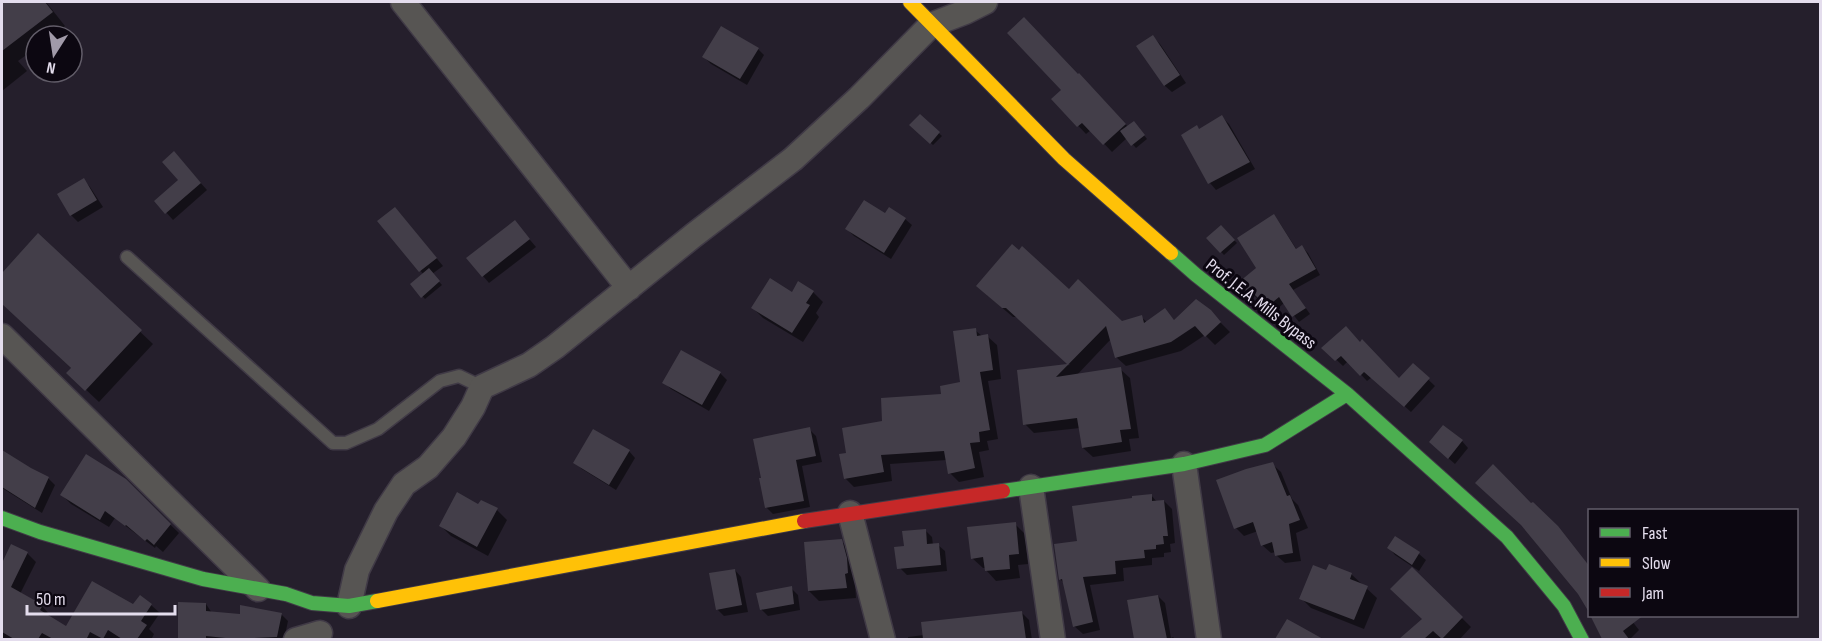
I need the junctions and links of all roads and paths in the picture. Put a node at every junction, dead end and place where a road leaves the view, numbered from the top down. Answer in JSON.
{"nodes":[{"id":1,"x":403,"y":2,"type":"edge"},
{"id":2,"x":910,"y":2,"type":"edge"},
{"id":3,"x":985,"y":2,"type":"edge"},
{"id":4,"x":931,"y":25,"type":"junction"},
{"id":5,"x":127,"y":257,"type":"dead end"},
{"id":6,"x":629,"y":288,"type":"junction"},
{"id":7,"x":2,"y":336,"type":"edge"},
{"id":8,"x":482,"y":387,"type":"junction"},
{"id":9,"x":1347,"y":394,"type":"junction"},
{"id":10,"x":1184,"y":464,"type":"junction"},
{"id":11,"x":1031,"y":487,"type":"junction"},
{"id":12,"x":850,"y":513,"type":"junction"},
{"id":13,"x":2,"y":518,"type":"edge"},
{"id":14,"x":258,"y":589,"type":"junction"},
{"id":15,"x":349,"y":606,"type":"junction"},
{"id":16,"x":320,"y":633,"type":"dead end"},
{"id":17,"x":296,"y":639,"type":"edge"},
{"id":18,"x":883,"y":639,"type":"edge"},
{"id":19,"x":1053,"y":639,"type":"edge"},
{"id":20,"x":1209,"y":639,"type":"edge"},
{"id":21,"x":1582,"y":639,"type":"edge"}],
"edges":[{"from":1,"to":6,"type":"street"},
{"from":2,"to":4,"type":"street","name":"Prof. J.E.A. Mills Bypass"},
{"from":3,"to":4,"type":"street"},
{"from":4,"to":6,"type":"street"},
{"from":4,"to":9,"type":"street","name":"Prof. J.E.A. Mills Bypass"},
{"from":5,"to":8,"type":"lane"},
{"from":6,"to":8,"type":"street"},
{"from":7,"to":14,"type":"street"},
{"from":8,"to":15,"type":"street"},
{"from":9,"to":10,"type":"street"},
{"from":9,"to":21,"type":"street","name":"Prof. J.E.A. Mills Bypass"},
{"from":10,"to":11,"type":"street"},
{"from":10,"to":20,"type":"street"},
{"from":11,"to":12,"type":"street"},
{"from":11,"to":19,"type":"street"},
{"from":12,"to":15,"type":"street"},
{"from":12,"to":18,"type":"street"},
{"from":13,"to":14,"type":"street"},
{"from":14,"to":15,"type":"street"},
{"from":16,"to":17,"type":"street"}]}
